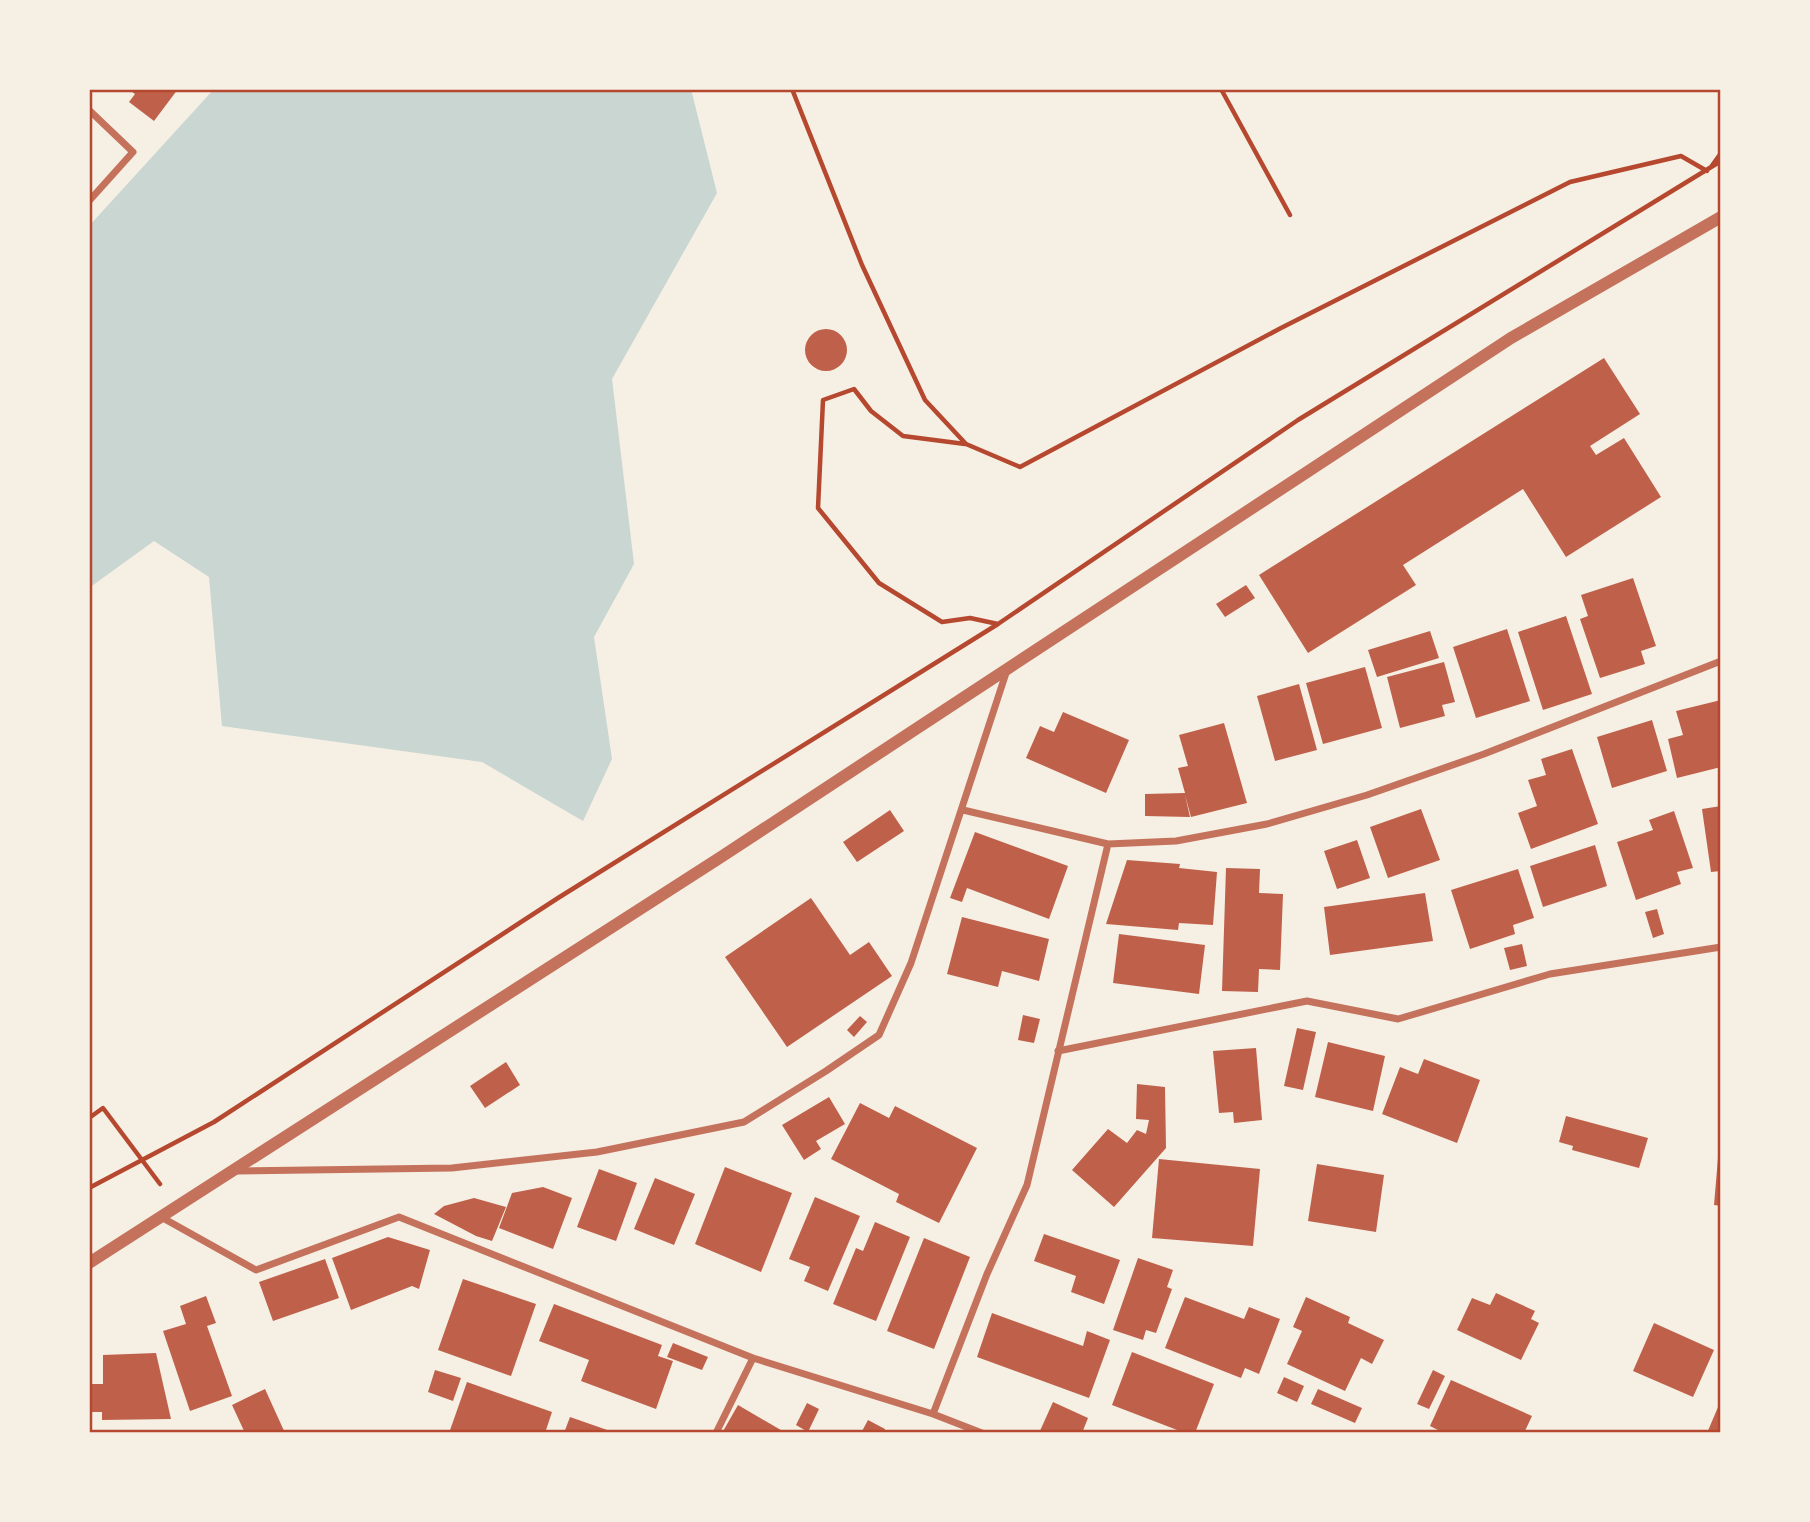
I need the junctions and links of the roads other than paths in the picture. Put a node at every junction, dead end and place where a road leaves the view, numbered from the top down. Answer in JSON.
{"nodes":[{"id":1,"x":89,"y":110,"type":"edge"},
{"id":2,"x":89,"y":201,"type":"edge"},
{"id":3,"x":1721,"y":217,"type":"edge"},
{"id":4,"x":1721,"y":661,"type":"edge"},
{"id":5,"x":1009,"y":666,"type":"junction"},
{"id":6,"x":963,"y":810,"type":"junction"},
{"id":7,"x":1108,"y":844,"type":"junction"},
{"id":8,"x":1721,"y":947,"type":"edge"},
{"id":9,"x":1058,"y":1051,"type":"junction"},
{"id":10,"x":236,"y":1171,"type":"junction"},
{"id":11,"x":160,"y":1217,"type":"junction"},
{"id":12,"x":89,"y":1263,"type":"edge"},
{"id":13,"x":752,"y":1357,"type":"junction"},
{"id":14,"x":933,"y":1414,"type":"junction"},
{"id":15,"x":716,"y":1433,"type":"edge"},
{"id":16,"x":982,"y":1433,"type":"edge"}],
"edges":[{"from":1,"to":2,"type":"street"},
{"from":3,"to":5,"type":"street"},
{"from":4,"to":7,"type":"street"},
{"from":5,"to":6,"type":"street"},
{"from":5,"to":10,"type":"street"},
{"from":6,"to":7,"type":"street"},
{"from":6,"to":10,"type":"street"},
{"from":7,"to":9,"type":"street"},
{"from":8,"to":9,"type":"street"},
{"from":9,"to":14,"type":"street"},
{"from":10,"to":11,"type":"street"},
{"from":11,"to":12,"type":"street"},
{"from":11,"to":13,"type":"street"},
{"from":13,"to":14,"type":"street"},
{"from":13,"to":15,"type":"street"},
{"from":14,"to":16,"type":"street"}]}
